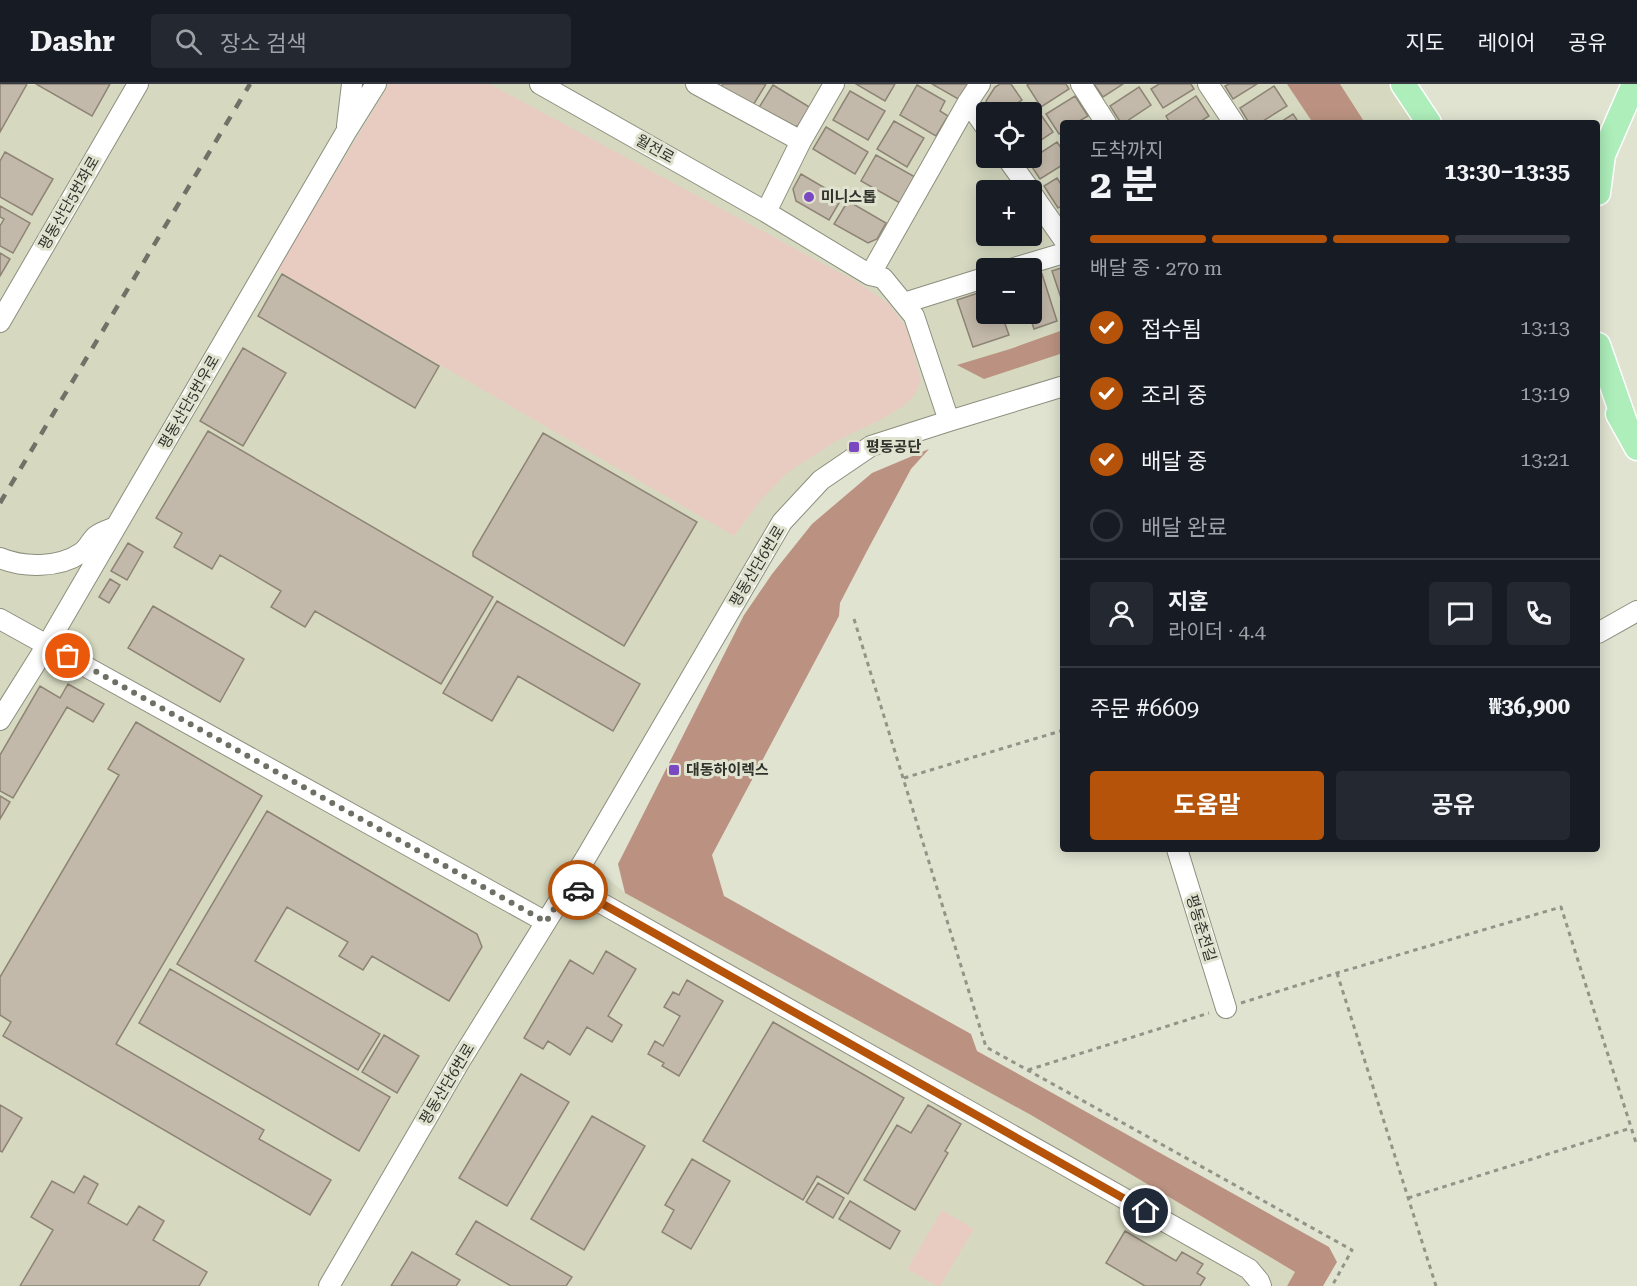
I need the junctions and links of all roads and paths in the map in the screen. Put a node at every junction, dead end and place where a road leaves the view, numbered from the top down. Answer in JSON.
{"nodes":[{"id":1,"x":138,"y":84,"type":"edge"},
{"id":2,"x":352,"y":84,"type":"edge"},
{"id":3,"x":376,"y":84,"type":"edge"},
{"id":4,"x":696,"y":84,"type":"edge"},
{"id":5,"x":834,"y":84,"type":"edge"},
{"id":6,"x":980,"y":84,"type":"edge"},
{"id":7,"x":1081,"y":84,"type":"edge"},
{"id":8,"x":1208,"y":84,"type":"edge"},
{"id":9,"x":1403,"y":84,"type":"edge"},
{"id":10,"x":1634,"y":84,"type":"edge"},
{"id":11,"x":543,"y":85,"type":"edge"},
{"id":12,"x":968,"y":102,"type":"junction"},
{"id":13,"x":976,"y":113,"type":"edge"},
{"id":14,"x":1104,"y":120,"type":"edge"},
{"id":15,"x":1232,"y":120,"type":"edge"},
{"id":16,"x":1427,"y":120,"type":"edge"},
{"id":17,"x":346,"y":132,"type":"junction"},
{"id":18,"x":801,"y":141,"type":"junction"},
{"id":19,"x":1600,"y":160,"type":"edge"},
{"id":20,"x":1042,"y":208,"type":"edge"},
{"id":21,"x":766,"y":212,"type":"junction"},
{"id":22,"x":1060,"y":234,"type":"edge"},
{"id":23,"x":1060,"y":254,"type":"edge"},
{"id":24,"x":1042,"y":260,"type":"edge"},
{"id":25,"x":870,"y":275,"type":"junction"},
{"id":26,"x":976,"y":280,"type":"edge"},
{"id":27,"x":904,"y":303,"type":"junction"},
{"id":28,"x":0,"y":322,"type":"edge"},
{"id":29,"x":1600,"y":350,"type":"edge"},
{"id":30,"x":1600,"y":384,"type":"edge"},
{"id":31,"x":1060,"y":387,"type":"edge"},
{"id":32,"x":949,"y":420,"type":"junction"},
{"id":33,"x":1632,"y":438,"type":"edge"},
{"id":34,"x":116,"y":526,"type":"junction"},
{"id":35,"x":0,"y":558,"type":"edge"},
{"id":36,"x":1637,"y":611,"type":"edge"},
{"id":37,"x":0,"y":619,"type":"edge"},
{"id":38,"x":854,"y":619,"type":"dead end"},
{"id":39,"x":1600,"y":632,"type":"edge"},
{"id":40,"x":47,"y":645,"type":"junction"},
{"id":41,"x":0,"y":720,"type":"edge"},
{"id":42,"x":1060,"y":731,"type":"edge"},
{"id":43,"x":904,"y":778,"type":"junction"},
{"id":44,"x":1178,"y":852,"type":"edge"},
{"id":45,"x":569,"y":885,"type":"junction"},
{"id":46,"x":546,"y":922,"type":"junction"},
{"id":47,"x":1337,"y":973,"type":"junction"},
{"id":48,"x":1226,"y":1008,"type":"junction"},
{"id":49,"x":1028,"y":1070,"type":"junction"},
{"id":50,"x":1631,"y":1128,"type":"junction"},
{"id":51,"x":1637,"y":1146,"type":"edge"},
{"id":52,"x":1408,"y":1198,"type":"junction"},
{"id":53,"x":1260,"y":1283,"type":"edge"},
{"id":54,"x":329,"y":1286,"type":"edge"},
{"id":55,"x":1332,"y":1286,"type":"edge"},
{"id":56,"x":1436,"y":1286,"type":"edge"}],
"edges":[{"from":1,"to":28,"type":"street","name":"평동산단5번좌로"},
{"from":2,"to":17,"type":"street"},
{"from":3,"to":17,"type":"street","name":"평동산단5번우로"},
{"from":4,"to":18,"type":"street"},
{"from":5,"to":18,"type":"street"},
{"from":6,"to":12,"type":"street"},
{"from":7,"to":14,"type":"street"},
{"from":8,"to":15,"type":"street"},
{"from":9,"to":16,"type":"main road"},
{"from":10,"to":19,"type":"main road"},
{"from":11,"to":21,"type":"street","name":"월전로"},
{"from":12,"to":13,"type":"street"},
{"from":12,"to":25,"type":"street"},
{"from":17,"to":34,"type":"street","name":"평동산단5번우로"},
{"from":18,"to":21,"type":"street"},
{"from":20,"to":22,"type":"street"},
{"from":21,"to":25,"type":"street","name":"월전로"},
{"from":23,"to":24,"type":"street"},
{"from":25,"to":27,"type":"street","name":"월전로"},
{"from":26,"to":27,"type":"street"},
{"from":27,"to":32,"type":"street","name":"월전로"},
{"from":29,"to":33,"type":"main road"},
{"from":30,"to":33,"type":"main road"},
{"from":31,"to":32,"type":"street","name":"평동산단6번로"},
{"from":32,"to":45,"type":"street","name":"평동산단6번로"},
{"from":34,"to":35,"type":"street"},
{"from":34,"to":40,"type":"street","name":"평동산단5번우로"},
{"from":36,"to":39,"type":"street"},
{"from":37,"to":40,"type":"street"},
{"from":38,"to":43,"type":"path"},
{"from":40,"to":41,"type":"street","name":"평동산단5번우로"},
{"from":40,"to":46,"type":"street"},
{"from":42,"to":43,"type":"path"},
{"from":43,"to":49,"type":"path"},
{"from":44,"to":48,"type":"street","name":"평동춘전길"},
{"from":45,"to":46,"type":"street","name":"평동산단6번로"},
{"from":45,"to":53,"type":"street"},
{"from":46,"to":54,"type":"street","name":"평동산단6번로"},
{"from":47,"to":48,"type":"path"},
{"from":47,"to":50,"type":"path"},
{"from":47,"to":52,"type":"path"},
{"from":48,"to":49,"type":"path"},
{"from":49,"to":55,"type":"path"},
{"from":50,"to":51,"type":"path"},
{"from":50,"to":52,"type":"path"},
{"from":52,"to":56,"type":"path"}]}
